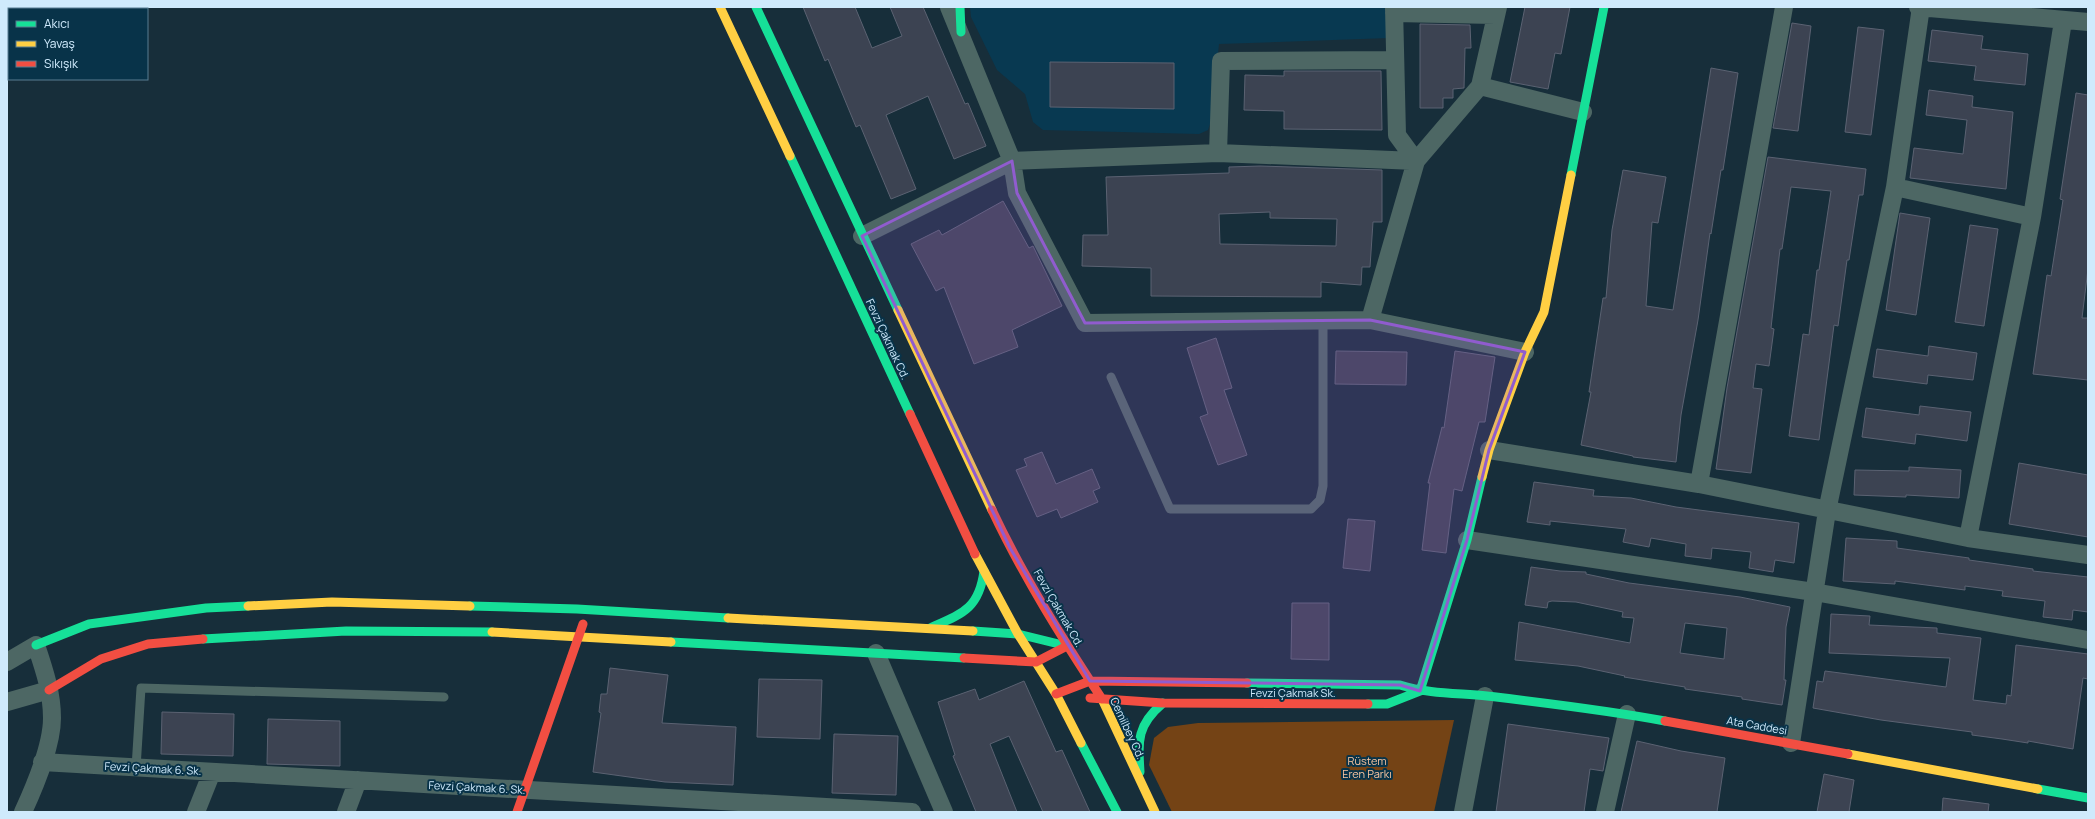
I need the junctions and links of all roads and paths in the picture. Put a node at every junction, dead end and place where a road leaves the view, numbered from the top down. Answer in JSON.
{"nodes":[{"id":1,"x":720,"y":7,"type":"edge"},
{"id":2,"x":756,"y":7,"type":"edge"},
{"id":3,"x":949,"y":7,"type":"edge"},
{"id":4,"x":960,"y":7,"type":"edge"},
{"id":5,"x":1604,"y":7,"type":"edge"},
{"id":6,"x":1784,"y":7,"type":"edge"},
{"id":7,"x":1918,"y":7,"type":"edge"},
{"id":8,"x":1921,"y":7,"type":"edge"},
{"id":9,"x":1394,"y":10,"type":"edge"},
{"id":10,"x":1983,"y":10,"type":"edge"},
{"id":11,"x":1496,"y":11,"type":"edge"},
{"id":12,"x":2063,"y":21,"type":"junction"},
{"id":13,"x":2088,"y":22,"type":"edge"},
{"id":14,"x":961,"y":32,"type":"junction"},
{"id":15,"x":1394,"y":60,"type":"junction"},
{"id":16,"x":1480,"y":86,"type":"junction"},
{"id":17,"x":1583,"y":112,"type":"junction"},
{"id":18,"x":1218,"y":153,"type":"junction"},
{"id":19,"x":1012,"y":161,"type":"junction"},
{"id":20,"x":1416,"y":161,"type":"junction"},
{"id":21,"x":1895,"y":187,"type":"junction"},
{"id":22,"x":2032,"y":217,"type":"junction"},
{"id":23,"x":862,"y":236,"type":"junction"},
{"id":24,"x":1370,"y":320,"type":"junction"},
{"id":25,"x":1323,"y":322,"type":"junction"},
{"id":26,"x":1525,"y":352,"type":"junction"},
{"id":27,"x":1111,"y":378,"type":"dead end"},
{"id":28,"x":1489,"y":450,"type":"junction"},
{"id":29,"x":1699,"y":484,"type":"junction"},
{"id":30,"x":1827,"y":511,"type":"junction"},
{"id":31,"x":1968,"y":538,"type":"junction"},
{"id":32,"x":1467,"y":540,"type":"junction"},
{"id":33,"x":2088,"y":555,"type":"edge"},
{"id":34,"x":984,"y":571,"type":"junction"},
{"id":35,"x":1814,"y":592,"type":"junction"},
{"id":36,"x":589,"y":610,"type":"junction"},
{"id":37,"x":927,"y":629,"type":"junction"},
{"id":38,"x":1018,"y":634,"type":"junction"},
{"id":39,"x":578,"y":637,"type":"junction"},
{"id":40,"x":2088,"y":640,"type":"edge"},
{"id":41,"x":36,"y":645,"type":"junction"},
{"id":42,"x":1067,"y":646,"type":"junction"},
{"id":43,"x":876,"y":653,"type":"junction"},
{"id":44,"x":1074,"y":658,"type":"joint"},
{"id":45,"x":9,"y":662,"type":"edge"},
{"id":46,"x":1036,"y":662,"type":"junction"},
{"id":47,"x":1090,"y":681,"type":"junction"},
{"id":48,"x":49,"y":690,"type":"junction"},
{"id":49,"x":1420,"y":691,"type":"junction"},
{"id":50,"x":1056,"y":694,"type":"junction"},
{"id":51,"x":1485,"y":696,"type":"junction"},
{"id":52,"x":444,"y":697,"type":"dead end"},
{"id":53,"x":1102,"y":700,"type":"junction"},
{"id":54,"x":7,"y":702,"type":"edge"},
{"id":55,"x":1163,"y":703,"type":"junction"},
{"id":56,"x":1627,"y":714,"type":"junction"},
{"id":57,"x":1791,"y":744,"type":"junction"},
{"id":58,"x":42,"y":762,"type":"junction"},
{"id":59,"x":136,"y":768,"type":"junction"},
{"id":60,"x":212,"y":772,"type":"junction"},
{"id":61,"x":358,"y":780,"type":"junction"},
{"id":62,"x":1140,"y":781,"type":"junction"},
{"id":63,"x":524,"y":790,"type":"junction"},
{"id":64,"x":2088,"y":798,"type":"edge"},
{"id":65,"x":865,"y":811,"type":"edge"},
{"id":66,"x":23,"y":812,"type":"edge"},
{"id":67,"x":196,"y":812,"type":"edge"},
{"id":68,"x":346,"y":812,"type":"edge"},
{"id":69,"x":517,"y":812,"type":"edge"},
{"id":70,"x":912,"y":812,"type":"edge"},
{"id":71,"x":944,"y":812,"type":"edge"},
{"id":72,"x":1117,"y":812,"type":"edge"},
{"id":73,"x":1155,"y":812,"type":"edge"},
{"id":74,"x":1464,"y":812,"type":"edge"},
{"id":75,"x":1605,"y":812,"type":"edge"}],
"edges":[{"from":1,"to":34,"type":"street","name":"Fevzi Çakmak Cd."},
{"from":2,"to":23,"type":"street","name":"Fevzi Çakmak Cd."},
{"from":3,"to":14,"type":"street"},
{"from":4,"to":14,"type":"street"},
{"from":5,"to":17,"type":"street"},
{"from":6,"to":29,"type":"street"},
{"from":7,"to":8,"type":"street"},
{"from":8,"to":10,"type":"street"},
{"from":8,"to":21,"type":"street"},
{"from":9,"to":11,"type":"street"},
{"from":9,"to":15,"type":"street"},
{"from":10,"to":12,"type":"street"},
{"from":11,"to":16,"type":"street"},
{"from":12,"to":13,"type":"street"},
{"from":12,"to":22,"type":"street"},
{"from":14,"to":19,"type":"street"},
{"from":15,"to":18,"type":"street"},
{"from":15,"to":20,"type":"street"},
{"from":16,"to":17,"type":"street"},
{"from":16,"to":20,"type":"street"},
{"from":17,"to":26,"type":"street"},
{"from":18,"to":19,"type":"street"},
{"from":18,"to":20,"type":"street"},
{"from":19,"to":23,"type":"street"},
{"from":19,"to":25,"type":"street"},
{"from":20,"to":24,"type":"street"},
{"from":21,"to":22,"type":"street"},
{"from":21,"to":30,"type":"street"},
{"from":22,"to":31,"type":"street"},
{"from":23,"to":42,"type":"street","name":"Fevzi Çakmak Cd."},
{"from":24,"to":25,"type":"street"},
{"from":24,"to":26,"type":"street"},
{"from":25,"to":27,"type":"lane"},
{"from":26,"to":28,"type":"street"},
{"from":28,"to":29,"type":"street"},
{"from":28,"to":32,"type":"street"},
{"from":29,"to":30,"type":"street"},
{"from":30,"to":31,"type":"street"},
{"from":30,"to":35,"type":"street"},
{"from":31,"to":33,"type":"street"},
{"from":32,"to":35,"type":"street"},
{"from":32,"to":49,"type":"street"},
{"from":34,"to":37,"type":"street"},
{"from":34,"to":38,"type":"street","name":"Fevzi Çakmak Cd."},
{"from":35,"to":40,"type":"street"},
{"from":35,"to":57,"type":"street"},
{"from":36,"to":37,"type":"street"},
{"from":36,"to":39,"type":"street"},
{"from":36,"to":41,"type":"street"},
{"from":37,"to":38,"type":"street"},
{"from":38,"to":42,"type":"street"},
{"from":38,"to":46,"type":"street","name":"Fevzi Çakmak Cd."},
{"from":39,"to":43,"type":"street"},
{"from":39,"to":48,"type":"street"},
{"from":39,"to":63,"type":"street"},
{"from":41,"to":45,"type":"street"},
{"from":41,"to":48,"type":"street"},
{"from":42,"to":44,"type":"street","name":"Fevzi Çakmak Cd."},
{"from":42,"to":46,"type":"street"},
{"from":43,"to":46,"type":"street"},
{"from":43,"to":71,"type":"street"},
{"from":44,"to":47,"type":"street","name":"Cemilbey Cd."},
{"from":46,"to":50,"type":"street","name":"Fevzi Çakmak Cd."},
{"from":47,"to":49,"type":"street"},
{"from":47,"to":50,"type":"street"},
{"from":47,"to":53,"type":"street","name":"Cemilbey Cd."},
{"from":48,"to":54,"type":"street"},
{"from":48,"to":58,"type":"street"},
{"from":49,"to":51,"type":"street","name":"Ata Caddesi"},
{"from":49,"to":55,"type":"street","name":"Fevzi Çakmak Sk."},
{"from":50,"to":53,"type":"street","name":"Fevzi Çakmak Sk."},
{"from":50,"to":72,"type":"street"},
{"from":51,"to":56,"type":"street","name":"Ata Caddesi"},
{"from":51,"to":74,"type":"street"},
{"from":52,"to":59,"type":"lane"},
{"from":53,"to":55,"type":"street","name":"Fevzi Çakmak Sk."},
{"from":53,"to":62,"type":"street","name":"Cemilbey Cd."},
{"from":55,"to":62,"type":"street"},
{"from":56,"to":57,"type":"street","name":"Ata Caddesi"},
{"from":56,"to":75,"type":"street"},
{"from":57,"to":64,"type":"street","name":"Ata Caddesi"},
{"from":58,"to":59,"type":"street","name":"Fevzi Çakmak 6. Sk."},
{"from":58,"to":66,"type":"street"},
{"from":59,"to":60,"type":"street","name":"Fevzi Çakmak 6. Sk."},
{"from":60,"to":61,"type":"street","name":"Fevzi Çakmak 6. Sk."},
{"from":60,"to":67,"type":"street"},
{"from":61,"to":63,"type":"street","name":"Fevzi Çakmak 6. Sk."},
{"from":61,"to":68,"type":"street"},
{"from":62,"to":73,"type":"street","name":"Cemilbey Cd."},
{"from":63,"to":65,"type":"street","name":"Fevzi Çakmak 6. Sk."},
{"from":63,"to":69,"type":"street"},
{"from":65,"to":70,"type":"street","name":"Fevzi Çakmak 6. Sk."}]}
